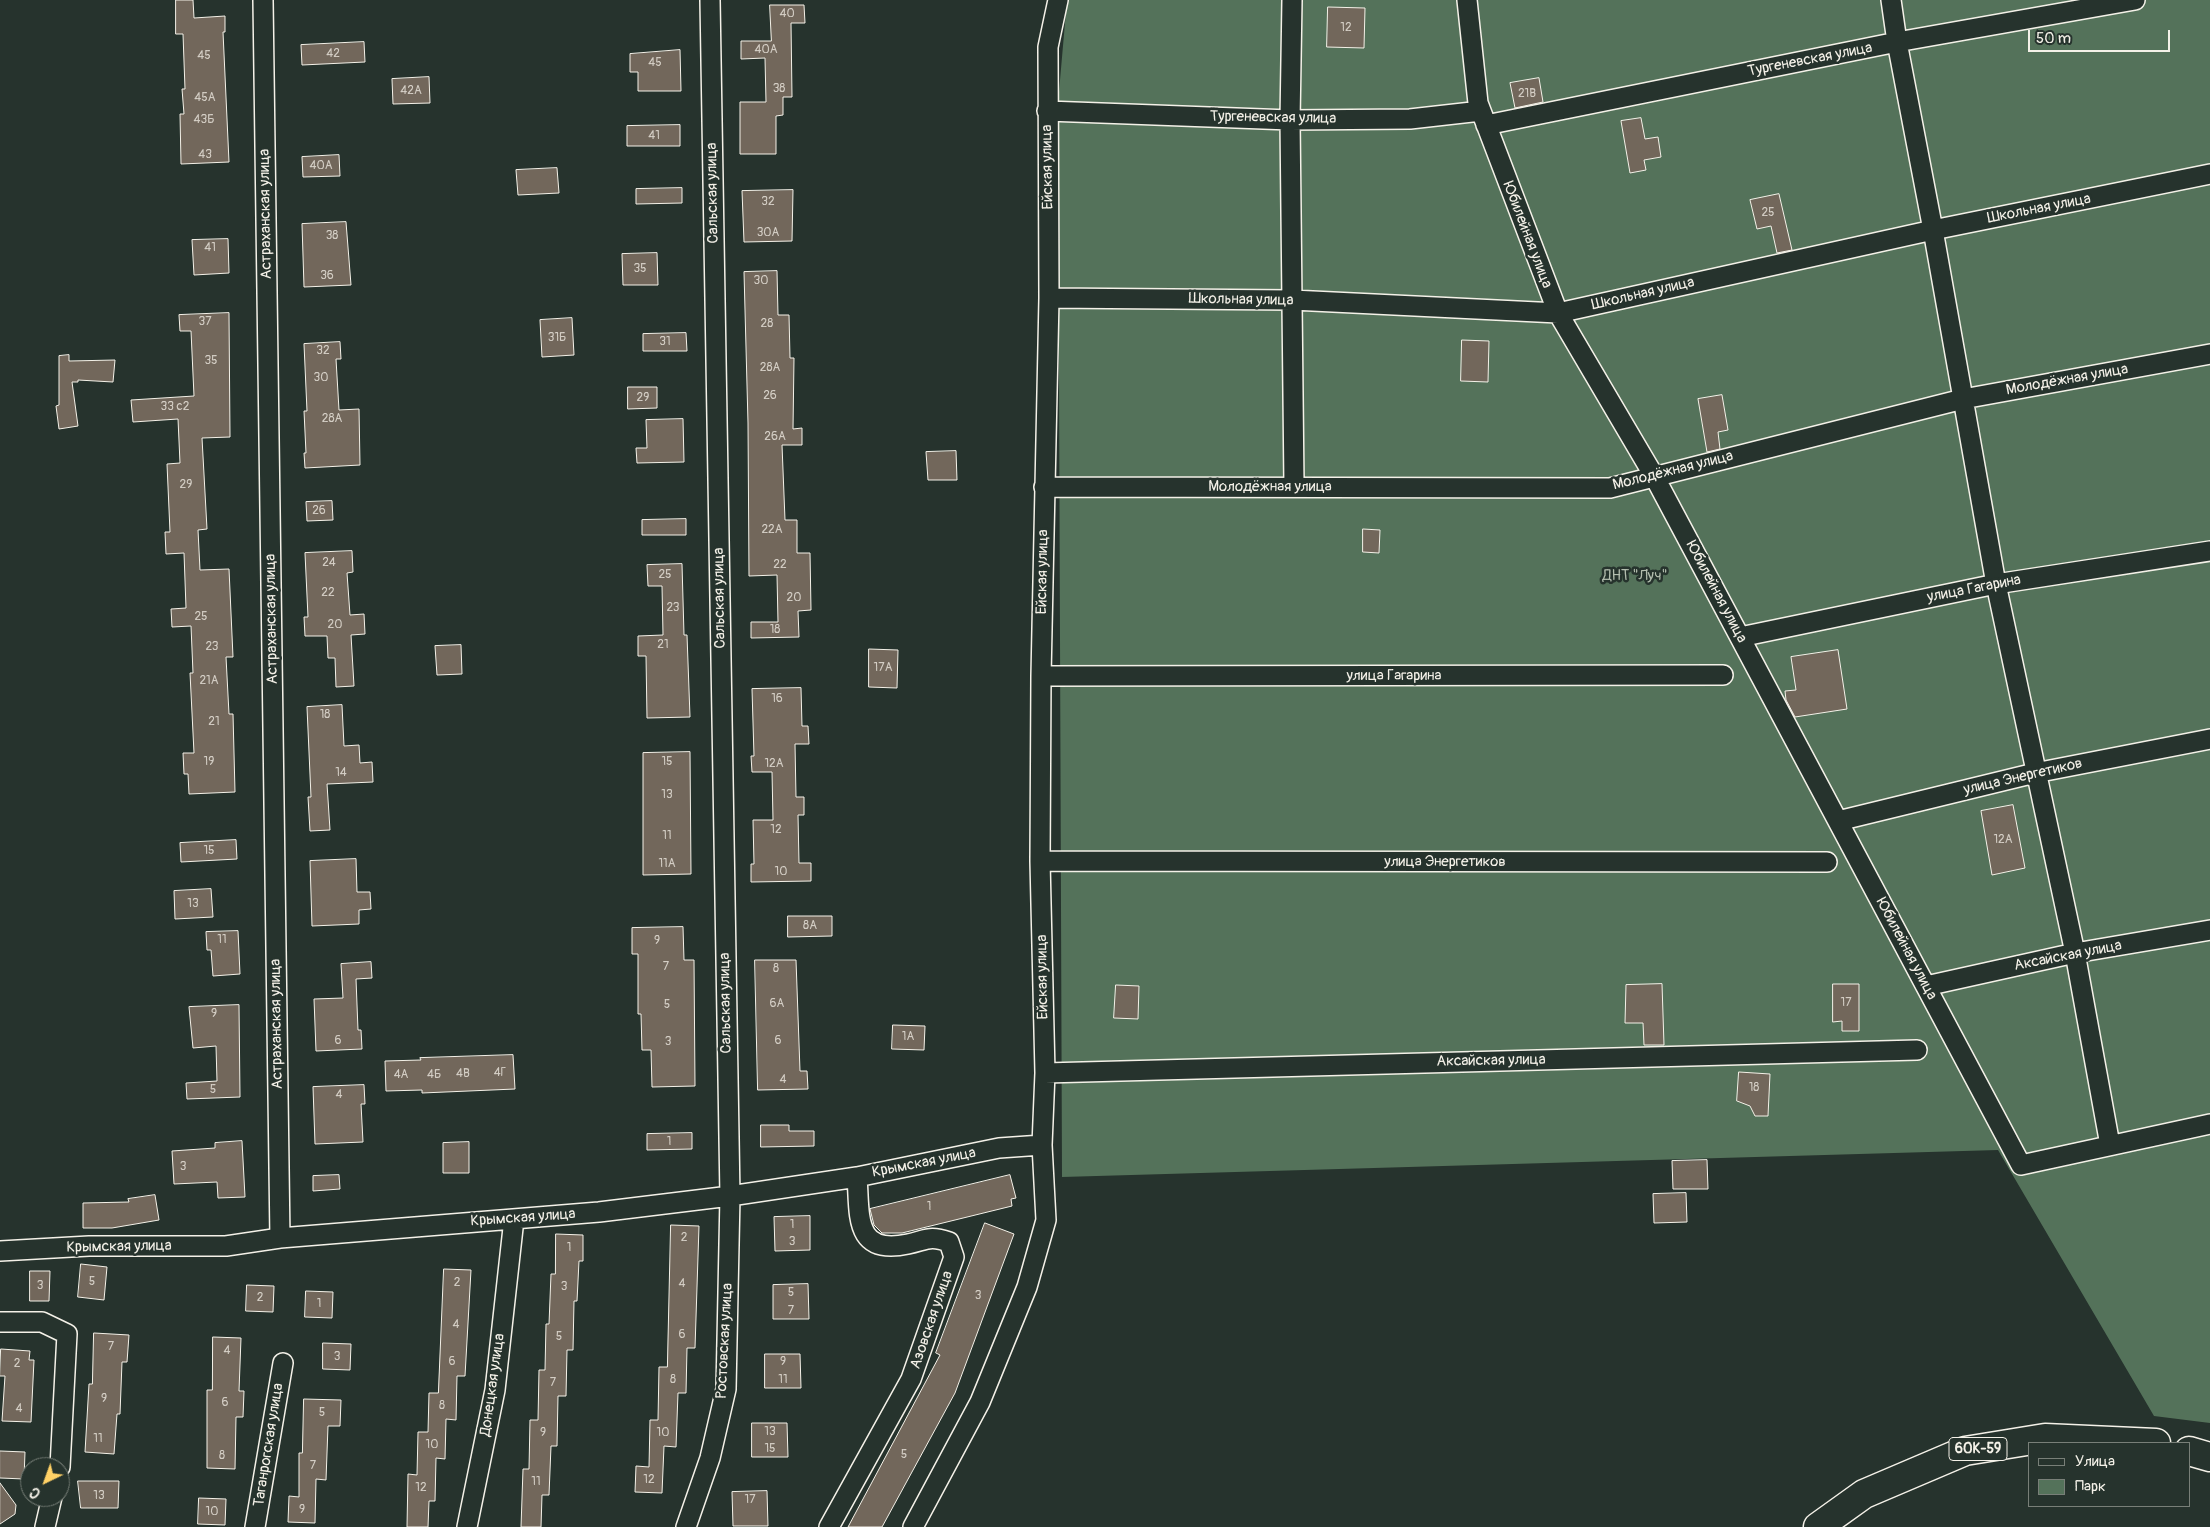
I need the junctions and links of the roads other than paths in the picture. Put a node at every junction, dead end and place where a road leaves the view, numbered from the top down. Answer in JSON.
{"nodes":[{"id":1,"x":264,"y":0,"type":"edge"},
{"id":2,"x":710,"y":0,"type":"edge"},
{"id":3,"x":1058,"y":0,"type":"edge"},
{"id":4,"x":1292,"y":0,"type":"edge"},
{"id":5,"x":1467,"y":0,"type":"edge"},
{"id":6,"x":1891,"y":0,"type":"edge"},
{"id":7,"x":2135,"y":0,"type":"edge"},
{"id":8,"x":1897,"y":42,"type":"junction"},
{"id":9,"x":1056,"y":111,"type":"junction"},
{"id":10,"x":1483,"y":118,"type":"junction"},
{"id":11,"x":1290,"y":120,"type":"junction"},
{"id":12,"x":2210,"y":174,"type":"edge"},
{"id":13,"x":1933,"y":230,"type":"junction"},
{"id":14,"x":1058,"y":299,"type":"junction"},
{"id":15,"x":1292,"y":300,"type":"junction"},
{"id":16,"x":1558,"y":313,"type":"junction"},
{"id":17,"x":2210,"y":354,"type":"edge"},
{"id":18,"x":1963,"y":399,"type":"junction"},
{"id":19,"x":1654,"y":476,"type":"junction"},
{"id":20,"x":1294,"y":486,"type":"junction"},
{"id":21,"x":1044,"y":487,"type":"junction"},
{"id":22,"x":2210,"y":551,"type":"edge"},
{"id":23,"x":1996,"y":584,"type":"junction"},
{"id":24,"x":1740,"y":637,"type":"junction"},
{"id":25,"x":1041,"y":676,"type":"junction"},
{"id":26,"x":1723,"y":676,"type":"dead end"},
{"id":27,"x":2210,"y":739,"type":"edge"},
{"id":28,"x":2035,"y":772,"type":"junction"},
{"id":29,"x":1838,"y":821,"type":"junction"},
{"id":30,"x":1040,"y":861,"type":"junction"},
{"id":31,"x":1827,"y":862,"type":"dead end"},
{"id":32,"x":2210,"y":930,"type":"edge"},
{"id":33,"x":2075,"y":953,"type":"junction"},
{"id":34,"x":1926,"y":986,"type":"junction"},
{"id":35,"x":1917,"y":1050,"type":"dead end"},
{"id":36,"x":1045,"y":1073,"type":"junction"},
{"id":37,"x":2210,"y":1124,"type":"edge"},
{"id":38,"x":1042,"y":1145,"type":"junction"},
{"id":39,"x":2110,"y":1145,"type":"junction"},
{"id":40,"x":857,"y":1176,"type":"junction"},
{"id":41,"x":730,"y":1203,"type":"junction"},
{"id":42,"x":514,"y":1218,"type":"junction"},
{"id":43,"x":280,"y":1238,"type":"junction"},
{"id":44,"x":0,"y":1251,"type":"edge"},
{"id":45,"x":0,"y":1322,"type":"edge"},
{"id":46,"x":283,"y":1363,"type":"dead end"},
{"id":47,"x":2134,"y":1442,"type":"edge"},
{"id":48,"x":2190,"y":1451,"type":"edge"},
{"id":49,"x":2210,"y":1456,"type":"edge"},
{"id":50,"x":61,"y":1457,"type":"edge"},
{"id":51,"x":50,"y":1507,"type":"edge"},
{"id":52,"x":45,"y":1527,"type":"edge"},
{"id":53,"x":255,"y":1527,"type":"edge"},
{"id":54,"x":467,"y":1527,"type":"edge"},
{"id":55,"x":686,"y":1527,"type":"edge"},
{"id":56,"x":829,"y":1527,"type":"edge"},
{"id":57,"x":913,"y":1527,"type":"edge"},
{"id":58,"x":1818,"y":1527,"type":"edge"}],
"edges":[{"from":1,"to":43,"type":"street","name":"Астраханская улица"},
{"from":2,"to":41,"type":"street","name":"Сальская улица"},
{"from":3,"to":9,"type":"street","name":"Ейская улица"},
{"from":4,"to":11,"type":"street"},
{"from":5,"to":10,"type":"street","name":"Юбилейная улица"},
{"from":6,"to":8,"type":"street"},
{"from":7,"to":8,"type":"street","name":"Тургеневская улица"},
{"from":8,"to":10,"type":"street","name":"Тургеневская улица"},
{"from":8,"to":13,"type":"street"},
{"from":9,"to":11,"type":"street","name":"Тургеневская улица"},
{"from":9,"to":14,"type":"street","name":"Ейская улица"},
{"from":10,"to":11,"type":"street","name":"Тургеневская улица"},
{"from":10,"to":16,"type":"street","name":"Юбилейная улица"},
{"from":11,"to":15,"type":"street"},
{"from":12,"to":13,"type":"street","name":"Школьная улица"},
{"from":13,"to":16,"type":"street","name":"Школьная улица"},
{"from":13,"to":18,"type":"street"},
{"from":14,"to":15,"type":"street","name":"Школьная улица"},
{"from":14,"to":21,"type":"street","name":"Ейская улица"},
{"from":15,"to":16,"type":"street","name":"Школьная улица"},
{"from":15,"to":20,"type":"street"},
{"from":16,"to":19,"type":"street","name":"Юбилейная улица"},
{"from":17,"to":18,"type":"street","name":"Молодёжная улица"},
{"from":18,"to":19,"type":"street","name":"Молодёжная улица"},
{"from":18,"to":23,"type":"street"},
{"from":19,"to":20,"type":"street","name":"Молодёжная улица"},
{"from":19,"to":24,"type":"street","name":"Юбилейная улица"},
{"from":20,"to":21,"type":"street","name":"Молодёжная улица"},
{"from":21,"to":25,"type":"street","name":"Ейская улица"},
{"from":22,"to":23,"type":"street","name":"улица Гагарина"},
{"from":23,"to":24,"type":"street","name":"улица Гагарина"},
{"from":23,"to":28,"type":"street"},
{"from":24,"to":29,"type":"street","name":"Юбилейная улица"},
{"from":25,"to":26,"type":"street","name":"улица Гагарина"},
{"from":25,"to":30,"type":"street","name":"Ейская улица"},
{"from":27,"to":28,"type":"street","name":"улица Энергетиков"},
{"from":28,"to":29,"type":"street","name":"улица Энергетиков"},
{"from":28,"to":33,"type":"street"},
{"from":29,"to":34,"type":"street","name":"Юбилейная улица"},
{"from":30,"to":31,"type":"street","name":"улица Энергетиков"},
{"from":30,"to":36,"type":"street","name":"Ейская улица"},
{"from":32,"to":33,"type":"street","name":"Аксайская улица"},
{"from":33,"to":34,"type":"street","name":"Аксайская улица"},
{"from":33,"to":39,"type":"street"},
{"from":34,"to":39,"type":"street","name":"Юбилейная улица"},
{"from":35,"to":36,"type":"street","name":"Аксайская улица"},
{"from":36,"to":38,"type":"street","name":"Ейская улица"},
{"from":37,"to":39,"type":"street"},
{"from":38,"to":40,"type":"street","name":"Крымская улица"},
{"from":38,"to":57,"type":"street","name":"Ейская улица"},
{"from":40,"to":41,"type":"street","name":"Крымская улица"},
{"from":40,"to":56,"type":"street","name":"Азовская улица"},
{"from":41,"to":42,"type":"street","name":"Крымская улица"},
{"from":41,"to":55,"type":"street","name":"Ростовская улица"},
{"from":42,"to":43,"type":"street","name":"Крымская улица"},
{"from":42,"to":54,"type":"street","name":"Донецкая улица"},
{"from":43,"to":44,"type":"street","name":"Крымская улица"},
{"from":45,"to":50,"type":"street"},
{"from":46,"to":53,"type":"street","name":"Таганрогская улица"},
{"from":47,"to":58,"type":"main road","number":"60К-59"},
{"from":48,"to":49,"type":"main road"},
{"from":51,"to":52,"type":"street"}]}
